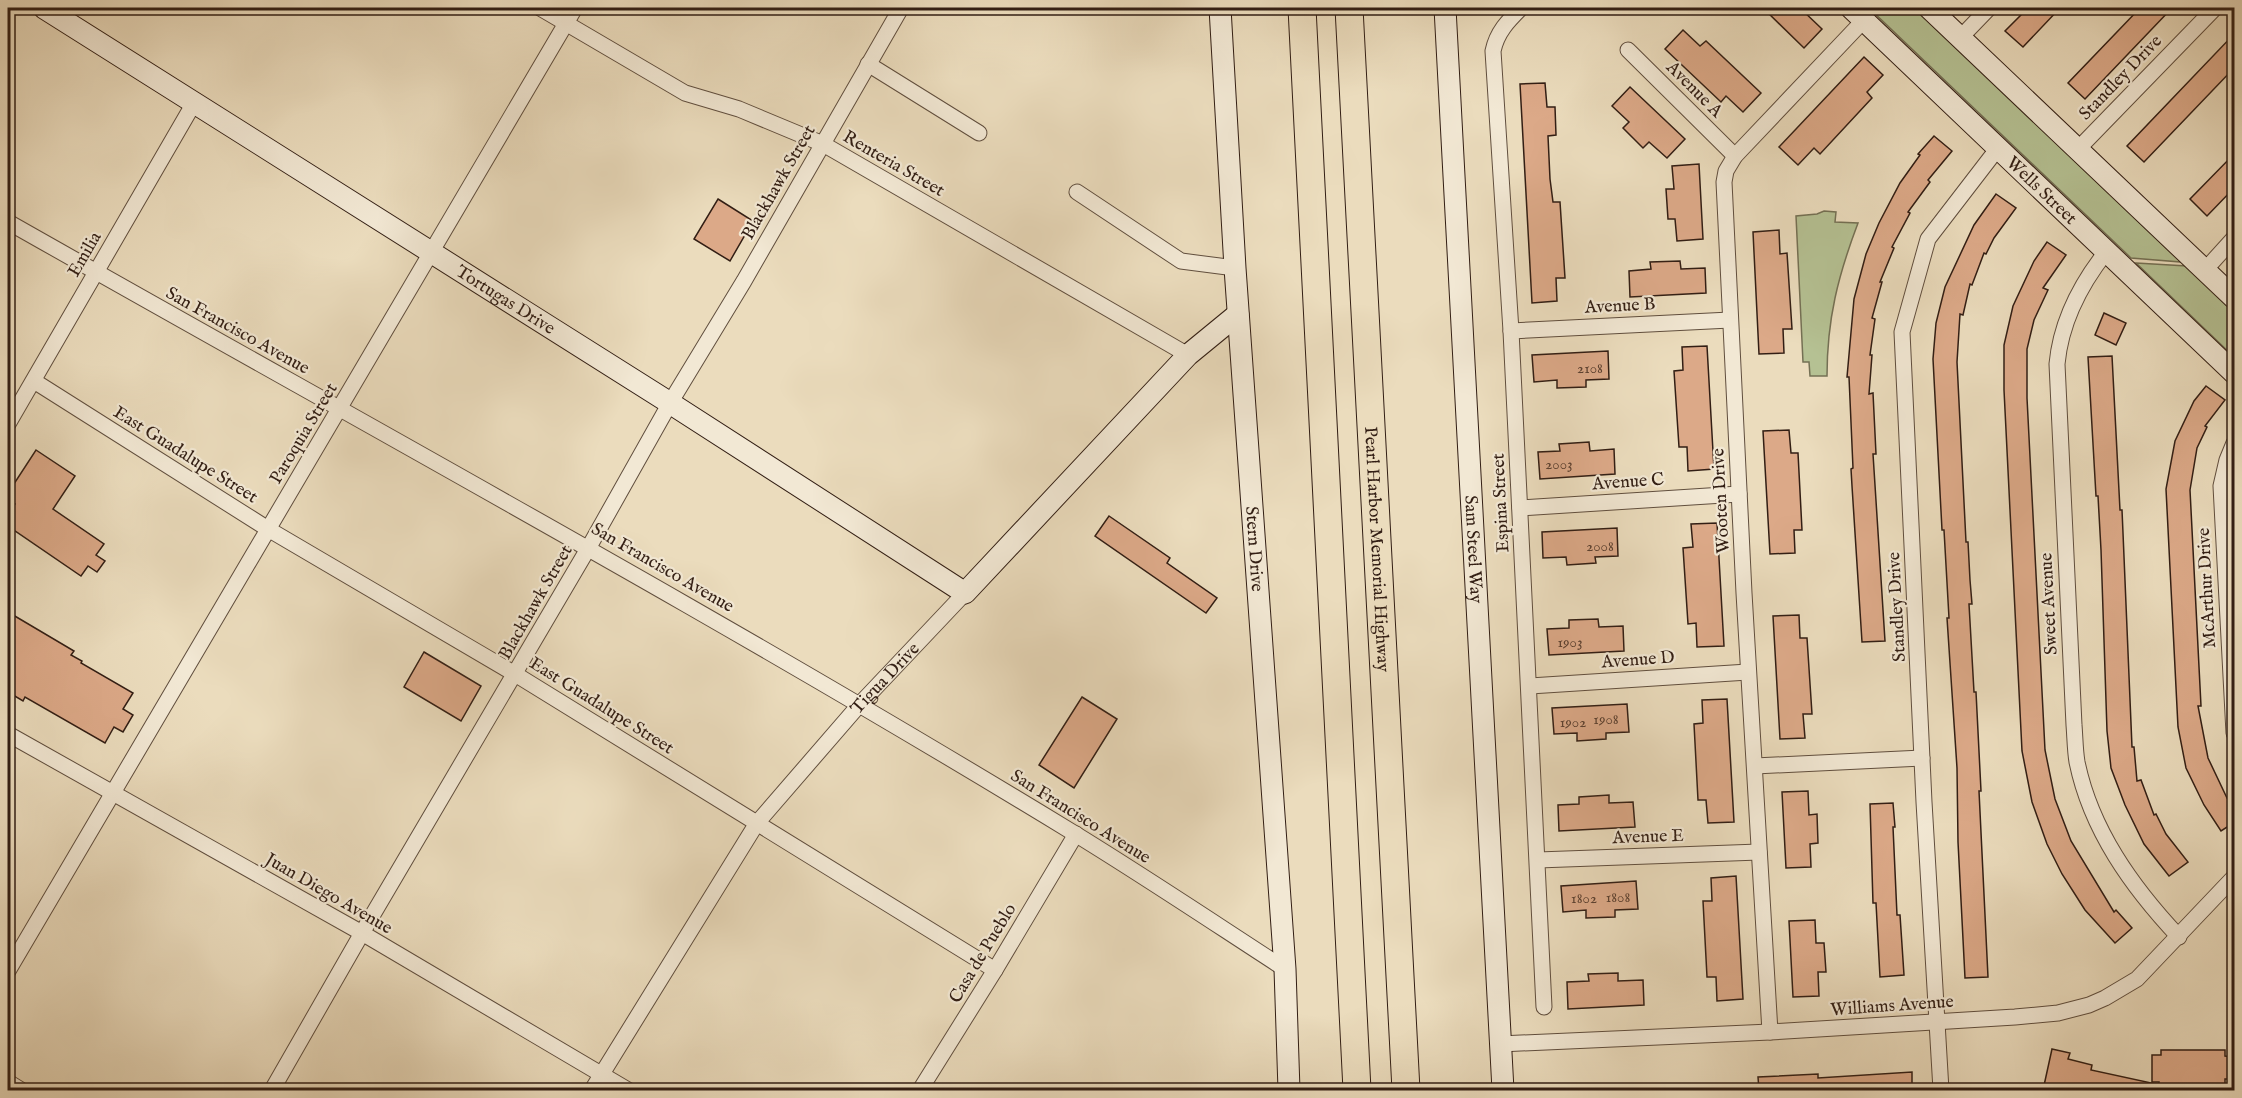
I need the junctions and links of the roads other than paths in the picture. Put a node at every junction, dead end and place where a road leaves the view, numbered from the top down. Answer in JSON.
{"nodes":[{"id":1,"x":44,"y":8,"type":"edge"},
{"id":2,"x":540,"y":8,"type":"edge"},
{"id":3,"x":575,"y":8,"type":"edge"},
{"id":4,"x":901,"y":8,"type":"edge"},
{"id":5,"x":1220,"y":8,"type":"edge"},
{"id":6,"x":1302,"y":8,"type":"edge"},
{"id":7,"x":1349,"y":8,"type":"edge"},
{"id":8,"x":1446,"y":8,"type":"edge"},
{"id":9,"x":1521,"y":8,"type":"edge"},
{"id":10,"x":1929,"y":8,"type":"edge"},
{"id":11,"x":1989,"y":8,"type":"edge"},
{"id":12,"x":2215,"y":8,"type":"edge"},
{"id":13,"x":1858,"y":14,"type":"edge"},
{"id":14,"x":566,"y":24,"type":"junction"},
{"id":15,"x":1960,"y":37,"type":"junction"},
{"id":16,"x":1628,"y":50,"type":"dead end"},
{"id":17,"x":868,"y":64,"type":"junction"},
{"id":18,"x":194,"y":103,"type":"junction"},
{"id":19,"x":979,"y":133,"type":"dead end"},
{"id":20,"x":823,"y":144,"type":"junction"},
{"id":21,"x":1998,"y":148,"type":"junction"},
{"id":22,"x":2079,"y":148,"type":"junction"},
{"id":23,"x":1735,"y":156,"type":"junction"},
{"id":24,"x":1077,"y":192,"type":"dead end"},
{"id":25,"x":8,"y":222,"type":"edge"},
{"id":26,"x":2235,"y":238,"type":"edge"},
{"id":27,"x":2106,"y":252,"type":"junction"},
{"id":28,"x":432,"y":253,"type":"junction"},
{"id":29,"x":1235,"y":268,"type":"junction"},
{"id":30,"x":2205,"y":270,"type":"junction"},
{"id":31,"x":96,"y":272,"type":"junction"},
{"id":32,"x":2235,"y":297,"type":"edge"},
{"id":33,"x":1238,"y":314,"type":"junction"},
{"id":34,"x":1730,"y":320,"type":"junction"},
{"id":35,"x":1511,"y":331,"type":"junction"},
{"id":36,"x":1188,"y":355,"type":"junction"},
{"id":37,"x":2235,"y":373,"type":"edge"},
{"id":38,"x":34,"y":381,"type":"junction"},
{"id":39,"x":670,"y":403,"type":"junction"},
{"id":40,"x":340,"y":409,"type":"junction"},
{"id":41,"x":8,"y":424,"type":"edge"},
{"id":42,"x":2235,"y":443,"type":"edge"},
{"id":43,"x":1739,"y":494,"type":"junction"},
{"id":44,"x":1520,"y":508,"type":"junction"},
{"id":45,"x":268,"y":529,"type":"junction"},
{"id":46,"x":589,"y":547,"type":"junction"},
{"id":47,"x":965,"y":593,"type":"junction"},
{"id":48,"x":1748,"y":672,"type":"junction"},
{"id":49,"x":515,"y":674,"type":"junction"},
{"id":50,"x":1530,"y":686,"type":"junction"},
{"id":51,"x":860,"y":704,"type":"junction"},
{"id":52,"x":2235,"y":733,"type":"edge"},
{"id":53,"x":8,"y":734,"type":"edge"},
{"id":54,"x":1922,"y":758,"type":"junction"},
{"id":55,"x":1755,"y":766,"type":"junction"},
{"id":56,"x":113,"y":793,"type":"junction"},
{"id":57,"x":757,"y":822,"type":"junction"},
{"id":58,"x":1076,"y":834,"type":"junction"},
{"id":59,"x":1759,"y":852,"type":"junction"},
{"id":60,"x":1538,"y":860,"type":"junction"},
{"id":61,"x":2235,"y":877,"type":"edge"},
{"id":62,"x":362,"y":933,"type":"junction"},
{"id":63,"x":2179,"y":937,"type":"junction"},
{"id":64,"x":1285,"y":969,"type":"junction"},
{"id":65,"x":995,"y":970,"type":"junction"},
{"id":66,"x":8,"y":971,"type":"edge"},
{"id":67,"x":1544,"y":1007,"type":"dead end"},
{"id":68,"x":1936,"y":1022,"type":"junction"},
{"id":69,"x":1770,"y":1032,"type":"junction"},
{"id":70,"x":1500,"y":1044,"type":"junction"},
{"id":71,"x":601,"y":1075,"type":"junction"},
{"id":72,"x":8,"y":1082,"type":"edge"},
{"id":73,"x":21,"y":1090,"type":"edge"},
{"id":74,"x":272,"y":1090,"type":"edge"},
{"id":75,"x":592,"y":1090,"type":"edge"},
{"id":76,"x":628,"y":1090,"type":"edge"},
{"id":77,"x":920,"y":1090,"type":"edge"},
{"id":78,"x":1288,"y":1090,"type":"edge"},
{"id":79,"x":1357,"y":1090,"type":"edge"},
{"id":80,"x":1406,"y":1090,"type":"edge"},
{"id":81,"x":1503,"y":1090,"type":"edge"},
{"id":82,"x":1941,"y":1090,"type":"edge"}],
"edges":[{"from":1,"to":18,"type":"street","name":"Tortugas Drive"},
{"from":2,"to":14,"type":"street","name":"Renteria Street"},
{"from":3,"to":14,"type":"street","name":"Paroquia Street"},
{"from":4,"to":17,"type":"street","name":"Blackhawk Street"},
{"from":5,"to":29,"type":"street","name":"Stern Drive"},
{"from":6,"to":79,"type":"highway"},
{"from":7,"to":80,"type":"highway","name":"Pearl Harbor Memorial Highway"},
{"from":8,"to":70,"type":"street","name":"Sam Steel Way"},
{"from":9,"to":35,"type":"street","name":"Espina Street"},
{"from":10,"to":15,"type":"street"},
{"from":11,"to":15,"type":"street"},
{"from":12,"to":22,"type":"street","name":"Standley Drive"},
{"from":13,"to":21,"type":"street","name":"Wells Street"},
{"from":13,"to":23,"type":"street","name":"Wooten Drive"},
{"from":14,"to":20,"type":"street","name":"Renteria Street"},
{"from":14,"to":28,"type":"street","name":"Paroquia Street"},
{"from":15,"to":22,"type":"street"},
{"from":16,"to":23,"type":"street","name":"Avenue A"},
{"from":17,"to":19,"type":"street"},
{"from":17,"to":20,"type":"street","name":"Blackhawk Street"},
{"from":18,"to":28,"type":"street","name":"Tortugas Drive"},
{"from":18,"to":31,"type":"street","name":"Emilia"},
{"from":20,"to":36,"type":"street","name":"Renteria Street"},
{"from":20,"to":39,"type":"street","name":"Blackhawk Street"},
{"from":21,"to":27,"type":"street","name":"Wells Street"},
{"from":21,"to":54,"type":"street","name":"Standley Drive"},
{"from":22,"to":30,"type":"street"},
{"from":23,"to":34,"type":"street","name":"Wooten Drive"},
{"from":24,"to":29,"type":"street"},
{"from":25,"to":31,"type":"street","name":"San Francisco Avenue"},
{"from":26,"to":30,"type":"street"},
{"from":27,"to":37,"type":"street","name":"Wells Street"},
{"from":27,"to":63,"type":"street","name":"Sweet Avenue"},
{"from":28,"to":39,"type":"street","name":"Tortugas Drive"},
{"from":28,"to":40,"type":"street","name":"Paroquia Street"},
{"from":29,"to":33,"type":"street","name":"Stern Drive"},
{"from":30,"to":32,"type":"street"},
{"from":31,"to":38,"type":"street","name":"Emilia"},
{"from":31,"to":40,"type":"street","name":"San Francisco Avenue"},
{"from":33,"to":36,"type":"street","name":"Tigua Drive"},
{"from":33,"to":64,"type":"street","name":"Stern Drive"},
{"from":34,"to":35,"type":"street","name":"Avenue B"},
{"from":34,"to":43,"type":"street","name":"Wooten Drive"},
{"from":35,"to":44,"type":"street","name":"Espina Street"},
{"from":36,"to":47,"type":"street","name":"Tigua Drive"},
{"from":38,"to":41,"type":"street","name":"Emilia"},
{"from":38,"to":45,"type":"street","name":"East Guadalupe Street"},
{"from":39,"to":46,"type":"street","name":"Blackhawk Street"},
{"from":39,"to":47,"type":"street","name":"Tortugas Drive"},
{"from":40,"to":45,"type":"street","name":"Paroquia Street"},
{"from":40,"to":46,"type":"street","name":"San Francisco Avenue"},
{"from":42,"to":52,"type":"street","name":"McArthur Drive"},
{"from":43,"to":44,"type":"street","name":"Avenue C"},
{"from":43,"to":48,"type":"street","name":"Wooten Drive"},
{"from":44,"to":50,"type":"street","name":"Espina Street"},
{"from":45,"to":49,"type":"street","name":"East Guadalupe Street"},
{"from":45,"to":56,"type":"street","name":"Paroquia Street"},
{"from":46,"to":49,"type":"street","name":"Blackhawk Street"},
{"from":46,"to":51,"type":"street","name":"San Francisco Avenue"},
{"from":47,"to":51,"type":"street","name":"Tigua Drive"},
{"from":48,"to":50,"type":"street","name":"Avenue D"},
{"from":48,"to":55,"type":"street","name":"Wooten Drive"},
{"from":49,"to":57,"type":"street","name":"East Guadalupe Street"},
{"from":49,"to":62,"type":"street","name":"Blackhawk Street"},
{"from":50,"to":60,"type":"street","name":"Espina Street"},
{"from":51,"to":57,"type":"street","name":"Tigua Drive"},
{"from":51,"to":58,"type":"street","name":"San Francisco Avenue"},
{"from":53,"to":56,"type":"street","name":"Juan Diego Avenue"},
{"from":54,"to":55,"type":"street"},
{"from":54,"to":68,"type":"street","name":"Standley Drive"},
{"from":55,"to":59,"type":"street","name":"Wooten Drive"},
{"from":56,"to":62,"type":"street","name":"Juan Diego Avenue"},
{"from":56,"to":66,"type":"street","name":"Paroquia Street"},
{"from":57,"to":65,"type":"street","name":"East Guadalupe Street"},
{"from":57,"to":71,"type":"street","name":"Tigua Drive"},
{"from":58,"to":64,"type":"street","name":"San Francisco Avenue"},
{"from":58,"to":65,"type":"street","name":"Casa de Pueblo"},
{"from":59,"to":60,"type":"street","name":"Avenue E"},
{"from":59,"to":69,"type":"street","name":"Wooten Drive"},
{"from":60,"to":67,"type":"street","name":"Espina Street"},
{"from":61,"to":63,"type":"street","name":"Williams Avenue"},
{"from":62,"to":71,"type":"street","name":"Juan Diego Avenue"},
{"from":62,"to":74,"type":"street","name":"Blackhawk Street"},
{"from":63,"to":68,"type":"street","name":"Williams Avenue"},
{"from":64,"to":78,"type":"street","name":"Stern Drive"},
{"from":65,"to":77,"type":"street","name":"Casa de Pueblo"},
{"from":68,"to":69,"type":"street","name":"Williams Avenue"},
{"from":68,"to":82,"type":"street","name":"Standley Drive"},
{"from":69,"to":70,"type":"street","name":"Williams Avenue"},
{"from":70,"to":81,"type":"street","name":"Sam Steel Way"},
{"from":71,"to":75,"type":"street","name":"Tigua Drive"},
{"from":71,"to":76,"type":"street","name":"Juan Diego Avenue"},
{"from":72,"to":73,"type":"street"}]}
